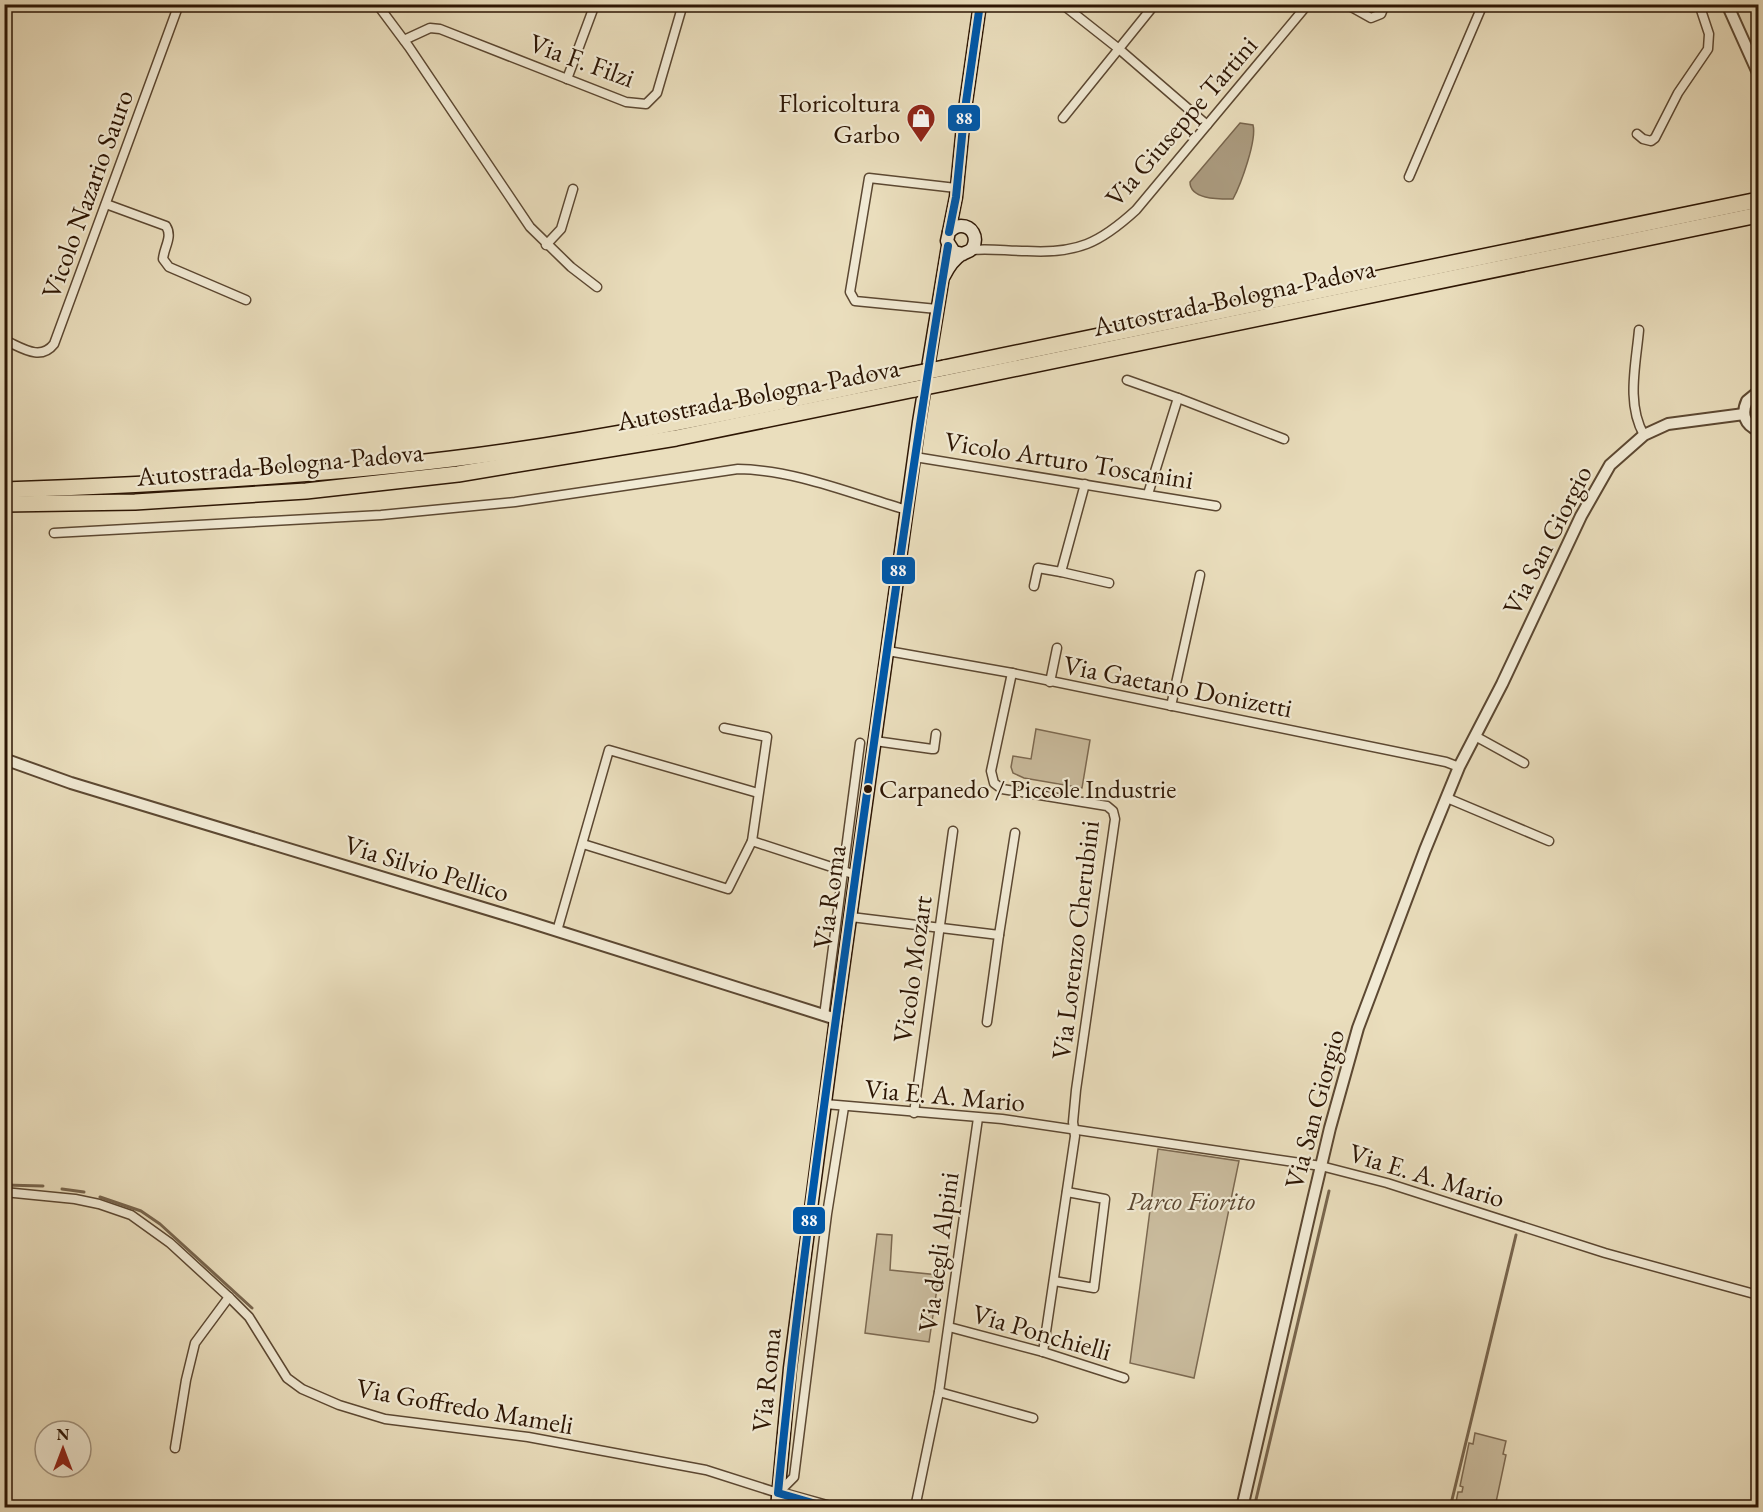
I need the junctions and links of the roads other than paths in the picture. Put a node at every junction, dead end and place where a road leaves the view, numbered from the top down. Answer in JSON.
{"nodes":[{"id":1,"x":179,"y":4,"type":"edge"},
{"id":2,"x":377,"y":4,"type":"edge"},
{"id":3,"x":595,"y":4,"type":"edge"},
{"id":4,"x":669,"y":4,"type":"edge"},
{"id":5,"x":980,"y":4,"type":"edge"},
{"id":6,"x":1062,"y":4,"type":"edge"},
{"id":7,"x":1155,"y":4,"type":"edge"},
{"id":8,"x":1308,"y":4,"type":"edge"},
{"id":9,"x":1346,"y":4,"type":"edge"},
{"id":10,"x":1385,"y":4,"type":"edge"},
{"id":11,"x":1483,"y":4,"type":"edge"},
{"id":12,"x":1699,"y":4,"type":"edge"},
{"id":13,"x":1727,"y":4,"type":"edge"},
{"id":14,"x":682,"y":7,"type":"edge"},
{"id":15,"x":404,"y":40,"type":"junction"},
{"id":16,"x":1119,"y":49,"type":"junction"},
{"id":17,"x":1758,"y":73,"type":"edge"},
{"id":18,"x":567,"y":79,"type":"junction"},
{"id":19,"x":1063,"y":118,"type":"dead end"},
{"id":20,"x":1207,"y":125,"type":"junction"},
{"id":21,"x":1637,"y":134,"type":"dead end"},
{"id":22,"x":1409,"y":177,"type":"dead end"},
{"id":23,"x":573,"y":189,"type":"dead end"},
{"id":24,"x":956,"y":193,"type":"junction"},
{"id":25,"x":1758,"y":200,"type":"edge"},
{"id":26,"x":106,"y":204,"type":"junction"},
{"id":27,"x":1758,"y":215,"type":"edge"},
{"id":28,"x":970,"y":230,"type":"junction"},
{"id":29,"x":949,"y":232,"type":"junction"},
{"id":30,"x":546,"y":245,"type":"junction"},
{"id":31,"x":948,"y":246,"type":"junction"},
{"id":32,"x":1003,"y":249,"type":"junction"},
{"id":33,"x":967,"y":252,"type":"junction"},
{"id":34,"x":942,"y":280,"type":"junction"},
{"id":35,"x":597,"y":287,"type":"dead end"},
{"id":36,"x":246,"y":300,"type":"dead end"},
{"id":37,"x":937,"y":309,"type":"junction"},
{"id":38,"x":1639,"y":330,"type":"dead end"},
{"id":39,"x":4,"y":340,"type":"edge"},
{"id":40,"x":945,"y":376,"type":"junction"},
{"id":41,"x":914,"y":381,"type":"junction"},
{"id":42,"x":1127,"y":381,"type":"dead end"},
{"id":43,"x":1758,"y":393,"type":"edge"},
{"id":44,"x":1178,"y":398,"type":"junction"},
{"id":45,"x":1744,"y":414,"type":"junction"},
{"id":46,"x":1758,"y":430,"type":"edge"},
{"id":47,"x":1644,"y":435,"type":"junction"},
{"id":48,"x":1284,"y":439,"type":"dead end"},
{"id":49,"x":915,"y":457,"type":"junction"},
{"id":50,"x":1085,"y":484,"type":"junction"},
{"id":51,"x":4,"y":490,"type":"edge"},
{"id":52,"x":1148,"y":494,"type":"junction"},
{"id":53,"x":4,"y":504,"type":"edge"},
{"id":54,"x":1216,"y":506,"type":"dead end"},
{"id":55,"x":907,"y":510,"type":"junction"},
{"id":56,"x":54,"y":533,"type":"dead end"},
{"id":57,"x":1060,"y":572,"type":"junction"},
{"id":58,"x":1200,"y":575,"type":"dead end"},
{"id":59,"x":1109,"y":583,"type":"dead end"},
{"id":60,"x":1034,"y":586,"type":"dead end"},
{"id":61,"x":1057,"y":648,"type":"dead end"},
{"id":62,"x":888,"y":651,"type":"junction"},
{"id":63,"x":1012,"y":674,"type":"junction"},
{"id":64,"x":1050,"y":682,"type":"junction"},
{"id":65,"x":1171,"y":706,"type":"junction"},
{"id":66,"x":724,"y":728,"type":"dead end"},
{"id":67,"x":936,"y":735,"type":"dead end"},
{"id":68,"x":1475,"y":736,"type":"junction"},
{"id":69,"x":875,"y":741,"type":"junction"},
{"id":70,"x":860,"y":743,"type":"dead end"},
{"id":71,"x":4,"y":759,"type":"edge"},
{"id":72,"x":1524,"y":763,"type":"dead end"},
{"id":73,"x":1459,"y":767,"type":"junction"},
{"id":74,"x":758,"y":793,"type":"junction"},
{"id":75,"x":1447,"y":798,"type":"junction"},
{"id":76,"x":953,"y":831,"type":"dead end"},
{"id":77,"x":1015,"y":833,"type":"dead end"},
{"id":78,"x":1549,"y":841,"type":"dead end"},
{"id":79,"x":752,"y":842,"type":"junction"},
{"id":80,"x":583,"y":844,"type":"junction"},
{"id":81,"x":843,"y":872,"type":"junction"},
{"id":82,"x":856,"y":874,"type":"junction"},
{"id":83,"x":851,"y":916,"type":"junction"},
{"id":84,"x":939,"y":927,"type":"junction"},
{"id":85,"x":557,"y":931,"type":"junction"},
{"id":86,"x":999,"y":935,"type":"junction"},
{"id":87,"x":830,"y":1017,"type":"junction"},
{"id":88,"x":987,"y":1022,"type":"dead end"},
{"id":89,"x":825,"y":1104,"type":"junction"},
{"id":90,"x":844,"y":1107,"type":"junction"},
{"id":91,"x":914,"y":1113,"type":"junction"},
{"id":92,"x":978,"y":1118,"type":"junction"},
{"id":93,"x":1074,"y":1130,"type":"junction"},
{"id":94,"x":1321,"y":1166,"type":"junction"},
{"id":95,"x":4,"y":1192,"type":"edge"},
{"id":96,"x":1067,"y":1192,"type":"junction"},
{"id":97,"x":1054,"y":1281,"type":"junction"},
{"id":98,"x":1758,"y":1295,"type":"edge"},
{"id":99,"x":229,"y":1297,"type":"junction"},
{"id":100,"x":949,"y":1327,"type":"junction"},
{"id":101,"x":1043,"y":1352,"type":"junction"},
{"id":102,"x":1124,"y":1378,"type":"dead end"},
{"id":103,"x":939,"y":1392,"type":"junction"},
{"id":104,"x":1033,"y":1418,"type":"dead end"},
{"id":105,"x":175,"y":1448,"type":"dead end"},
{"id":106,"x":778,"y":1493,"type":"junction"},
{"id":107,"x":777,"y":1508,"type":"edge"},
{"id":108,"x":832,"y":1508,"type":"edge"},
{"id":109,"x":915,"y":1508,"type":"edge"},
{"id":110,"x":1242,"y":1508,"type":"edge"}],
"edges":[{"from":1,"to":26,"type":"street","name":"Vicolo Nazario Sauro"},
{"from":2,"to":15,"type":"street"},
{"from":3,"to":18,"type":"street"},
{"from":4,"to":14,"type":"street"},
{"from":5,"to":24,"type":"main road"},
{"from":6,"to":16,"type":"street"},
{"from":7,"to":16,"type":"street"},
{"from":8,"to":20,"type":"street","name":"Via Giuseppe Tartini"},
{"from":9,"to":10,"type":"street"},
{"from":11,"to":22,"type":"street"},
{"from":12,"to":21,"type":"street"},
{"from":13,"to":17,"type":"street"},
{"from":14,"to":18,"type":"street","name":"Via F. Filzi"},
{"from":15,"to":18,"type":"street","name":"Via F. Filzi"},
{"from":15,"to":30,"type":"street"},
{"from":16,"to":19,"type":"street"},
{"from":16,"to":20,"type":"street"},
{"from":20,"to":32,"type":"street","name":"Via Giuseppe Tartini"},
{"from":23,"to":30,"type":"street"},
{"from":24,"to":28,"type":"main road"},
{"from":24,"to":29,"type":"main road"},
{"from":24,"to":37,"type":"street"},
{"from":25,"to":40,"type":"highway","name":"Autostrada Bologna-Padova"},
{"from":26,"to":36,"type":"street"},
{"from":26,"to":39,"type":"street","name":"Vicolo Nazario Sauro"},
{"from":27,"to":40,"type":"highway","name":"Autostrada Bologna-Padova"},
{"from":28,"to":29,"type":"main road"},
{"from":28,"to":32,"type":"street","name":"Via Giuseppe Tartini"},
{"from":28,"to":33,"type":"main road"},
{"from":29,"to":31,"type":"main road"},
{"from":30,"to":35,"type":"street"},
{"from":31,"to":33,"type":"main road"},
{"from":31,"to":34,"type":"main road","name":"Via Roma"},
{"from":32,"to":33,"type":"street","name":"Via Giuseppe Tartini"},
{"from":33,"to":34,"type":"main road","name":"Via Roma"},
{"from":34,"to":37,"type":"main road","name":"Via Roma"},
{"from":37,"to":49,"type":"main road","name":"Via Roma"},
{"from":38,"to":47,"type":"street"},
{"from":40,"to":41,"type":"highway","name":"Autostrada Bologna-Padova","bridge":true},
{"from":41,"to":51,"type":"highway","name":"Autostrada Bologna-Padova"},
{"from":41,"to":53,"type":"highway","name":"Autostrada Bologna-Padova"},
{"from":42,"to":44,"type":"street"},
{"from":43,"to":45,"type":"street"},
{"from":44,"to":48,"type":"street"},
{"from":44,"to":52,"type":"street"},
{"from":45,"to":46,"type":"street"},
{"from":45,"to":47,"type":"street","name":"Via San Giorgio"},
{"from":47,"to":68,"type":"street","name":"Via San Giorgio"},
{"from":49,"to":50,"type":"street","name":"Vicolo Arturo Toscanini"},
{"from":49,"to":55,"type":"main road","name":"Via Roma"},
{"from":50,"to":52,"type":"street","name":"Vicolo Arturo Toscanini"},
{"from":50,"to":57,"type":"street"},
{"from":52,"to":54,"type":"street","name":"Vicolo Arturo Toscanini"},
{"from":55,"to":56,"type":"street"},
{"from":55,"to":62,"type":"main road","name":"Via Roma"},
{"from":57,"to":59,"type":"street"},
{"from":57,"to":60,"type":"street"},
{"from":58,"to":65,"type":"street"},
{"from":61,"to":64,"type":"street"},
{"from":62,"to":63,"type":"street","name":"Via Gaetano Donizetti"},
{"from":62,"to":69,"type":"main road","name":"Via Roma"},
{"from":63,"to":64,"type":"street","name":"Via Gaetano Donizetti"},
{"from":63,"to":93,"type":"street","name":"Via Lorenzo Cherubini"},
{"from":64,"to":65,"type":"street","name":"Via Gaetano Donizetti"},
{"from":65,"to":73,"type":"street","name":"Via Gaetano Donizetti"},
{"from":66,"to":74,"type":"street"},
{"from":67,"to":69,"type":"street"},
{"from":68,"to":72,"type":"street"},
{"from":68,"to":73,"type":"street","name":"Via San Giorgio"},
{"from":69,"to":82,"type":"main road","name":"Via Roma"},
{"from":70,"to":81,"type":"street","name":"Via Roma"},
{"from":71,"to":85,"type":"street","name":"Via Silvio Pellico"},
{"from":73,"to":75,"type":"street","name":"Via San Giorgio"},
{"from":74,"to":79,"type":"street"},
{"from":74,"to":80,"type":"street"},
{"from":75,"to":78,"type":"street"},
{"from":75,"to":94,"type":"street","name":"Via San Giorgio"},
{"from":76,"to":84,"type":"street","name":"Vicolo Mozart"},
{"from":77,"to":86,"type":"street"},
{"from":79,"to":80,"type":"street"},
{"from":79,"to":81,"type":"street"},
{"from":80,"to":85,"type":"street"},
{"from":81,"to":82,"type":"street"},
{"from":81,"to":87,"type":"street","name":"Via Roma"},
{"from":82,"to":83,"type":"main road","name":"Via Roma"},
{"from":83,"to":84,"type":"street"},
{"from":83,"to":87,"type":"main road","name":"Via Roma"},
{"from":84,"to":86,"type":"street"},
{"from":84,"to":91,"type":"street","name":"Vicolo Mozart"},
{"from":85,"to":87,"type":"street","name":"Via Silvio Pellico"},
{"from":86,"to":88,"type":"street"},
{"from":87,"to":89,"type":"main road","name":"Via Roma"},
{"from":89,"to":90,"type":"street","name":"Via E. A. Mario"},
{"from":89,"to":106,"type":"main road","name":"Via Roma"},
{"from":90,"to":91,"type":"street","name":"Via E. A. Mario"},
{"from":90,"to":106,"type":"street","name":"Via Roma"},
{"from":91,"to":92,"type":"street","name":"Via E. A. Mario"},
{"from":92,"to":93,"type":"street","name":"Via E. A. Mario"},
{"from":92,"to":100,"type":"street","name":"Via degli Alpini"},
{"from":93,"to":94,"type":"street","name":"Via E. A. Mario"},
{"from":93,"to":96,"type":"street"},
{"from":94,"to":98,"type":"street","name":"Via E. A. Mario"},
{"from":94,"to":110,"type":"street","name":"Via San Giorgio"},
{"from":95,"to":99,"type":"street","name":"Via Goffredo Mameli"},
{"from":96,"to":97,"type":"street"},
{"from":96,"to":97,"type":"street"},
{"from":97,"to":101,"type":"street"},
{"from":99,"to":105,"type":"street"},
{"from":99,"to":106,"type":"street","name":"Via Goffredo Mameli"},
{"from":100,"to":101,"type":"street","name":"Via Ponchielli"},
{"from":100,"to":103,"type":"street","name":"Via degli Alpini"},
{"from":101,"to":102,"type":"street","name":"Via Ponchielli"},
{"from":103,"to":104,"type":"street"},
{"from":103,"to":109,"type":"street","name":"Via degli Alpini"},
{"from":106,"to":107,"type":"main road","name":"Via Roma"},
{"from":106,"to":108,"type":"street"}]}
